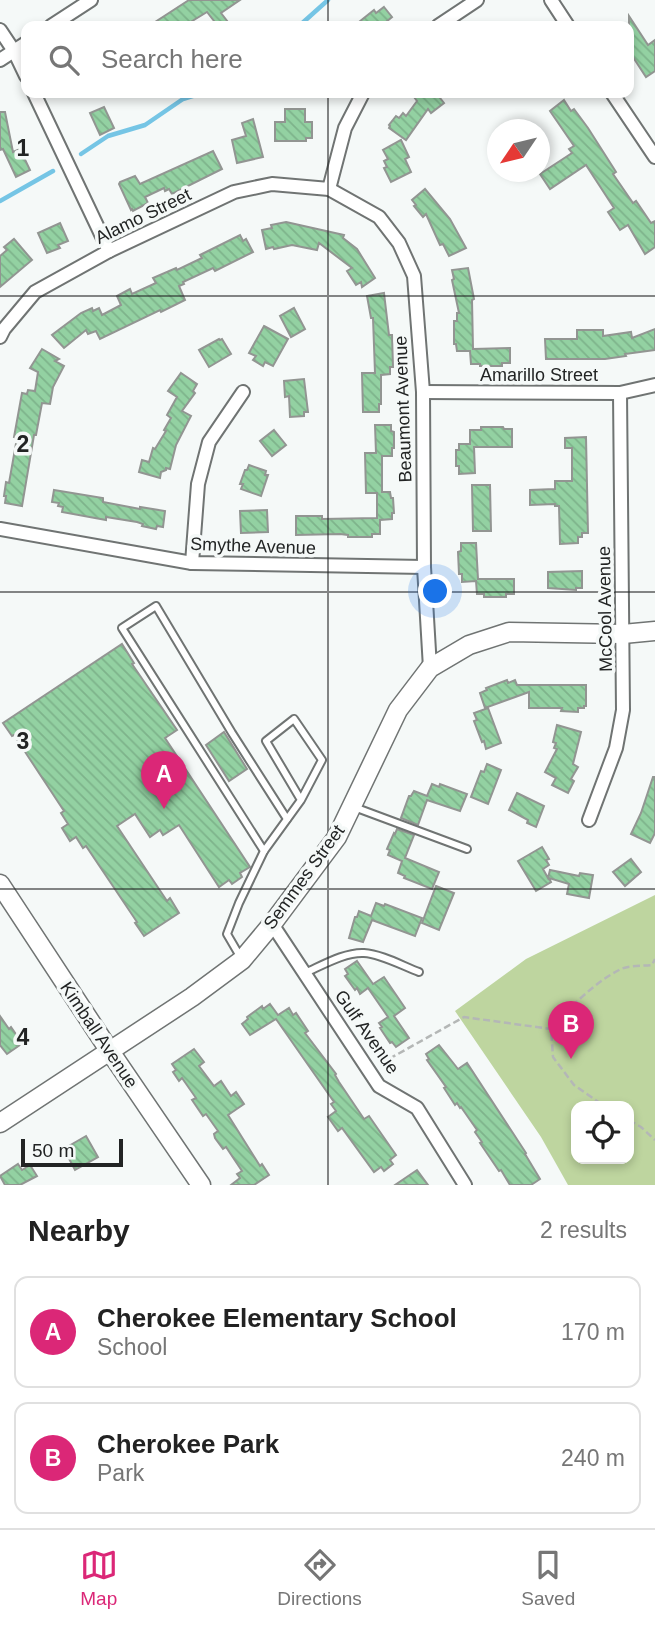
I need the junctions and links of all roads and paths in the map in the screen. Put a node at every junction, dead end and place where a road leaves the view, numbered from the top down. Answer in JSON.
{"nodes":[{"id":1,"x":91,"y":0,"type":"edge"},
{"id":2,"x":477,"y":0,"type":"edge"},
{"id":3,"x":551,"y":0,"type":"edge"},
{"id":4,"x":59,"y":21,"type":"edge"},
{"id":5,"x":446,"y":21,"type":"edge"},
{"id":6,"x":565,"y":21,"type":"edge"},
{"id":7,"x":0,"y":30,"type":"edge"},
{"id":8,"x":21,"y":46,"type":"edge"},
{"id":9,"x":14,"y":51,"type":"junction"},
{"id":10,"x":0,"y":60,"type":"edge"},
{"id":11,"x":21,"y":66,"type":"edge"},
{"id":12,"x":36,"y":98,"type":"edge"},
{"id":13,"x":360,"y":98,"type":"edge"},
{"id":14,"x":615,"y":98,"type":"edge"},
{"id":15,"x":655,"y":157,"type":"edge"},
{"id":16,"x":329,"y":189,"type":"junction"},
{"id":17,"x":110,"y":251,"type":"junction"},
{"id":18,"x":0,"y":337,"type":"edge"},
{"id":19,"x":655,"y":385,"type":"edge"},
{"id":20,"x":243,"y":392,"type":"dead end"},
{"id":21,"x":423,"y":392,"type":"junction"},
{"id":22,"x":620,"y":393,"type":"junction"},
{"id":23,"x":0,"y":529,"type":"edge"},
{"id":24,"x":192,"y":563,"type":"junction"},
{"id":25,"x":424,"y":567,"type":"junction"},
{"id":26,"x":655,"y":631,"type":"edge"},
{"id":27,"x":623,"y":635,"type":"junction"},
{"id":28,"x":430,"y":667,"type":"junction"},
{"id":29,"x":301,"y":800,"type":"junction"},
{"id":30,"x":352,"y":806,"type":"junction"},
{"id":31,"x":287,"y":819,"type":"junction"},
{"id":32,"x":589,"y":820,"type":"dead end"},
{"id":33,"x":467,"y":849,"type":"dead end"},
{"id":34,"x":264,"y":851,"type":"junction"},
{"id":35,"x":0,"y":884,"type":"edge"},
{"id":36,"x":272,"y":924,"type":"junction"},
{"id":37,"x":655,"y":959,"type":"edge"},
{"id":38,"x":242,"y":960,"type":"junction"},
{"id":39,"x":419,"y":972,"type":"dead end"},
{"id":40,"x":305,"y":973,"type":"junction"},
{"id":41,"x":551,"y":1029,"type":"junction"},
{"id":42,"x":109,"y":1050,"type":"junction"},
{"id":43,"x":369,"y":1070,"type":"junction"},
{"id":44,"x":597,"y":1101,"type":"edge"},
{"id":45,"x":0,"y":1123,"type":"edge"},
{"id":46,"x":634,"y":1123,"type":"edge"},
{"id":47,"x":655,"y":1140,"type":"edge"},
{"id":48,"x":201,"y":1185,"type":"edge"},
{"id":49,"x":465,"y":1185,"type":"edge"}],
"edges":[{"from":1,"to":4,"type":"street"},
{"from":2,"to":5,"type":"street"},
{"from":3,"to":6,"type":"street"},
{"from":7,"to":9,"type":"street"},
{"from":8,"to":9,"type":"street"},
{"from":9,"to":10,"type":"street"},
{"from":9,"to":11,"type":"street"},
{"from":12,"to":17,"type":"street"},
{"from":13,"to":16,"type":"street"},
{"from":14,"to":15,"type":"street"},
{"from":16,"to":17,"type":"street","name":"Alamo Street"},
{"from":16,"to":21,"type":"street","name":"Beaumont Avenue"},
{"from":17,"to":18,"type":"street","name":"Alamo Street"},
{"from":19,"to":22,"type":"street","name":"Amarillo Street"},
{"from":20,"to":24,"type":"street"},
{"from":21,"to":22,"type":"street","name":"Amarillo Street"},
{"from":21,"to":25,"type":"street","name":"Beaumont Avenue"},
{"from":22,"to":27,"type":"street","name":"McCool Avenue"},
{"from":23,"to":24,"type":"street","name":"Smythe Avenue"},
{"from":24,"to":25,"type":"street","name":"Smythe Avenue"},
{"from":25,"to":28,"type":"street","name":"Beaumont Avenue"},
{"from":26,"to":27,"type":"main road","name":"Semmes Street"},
{"from":27,"to":28,"type":"main road","name":"Semmes Street"},
{"from":27,"to":32,"type":"street","name":"McCool Avenue"},
{"from":28,"to":30,"type":"main road","name":"Semmes Street"},
{"from":29,"to":29,"type":"lane"},
{"from":29,"to":31,"type":"lane"},
{"from":30,"to":33,"type":"lane"},
{"from":30,"to":36,"type":"main road","name":"Semmes Street"},
{"from":31,"to":34,"type":"lane"},
{"from":31,"to":34,"type":"lane"},
{"from":34,"to":38,"type":"lane"},
{"from":35,"to":42,"type":"main road","name":"Kimball Avenue"},
{"from":36,"to":38,"type":"main road","name":"Semmes Street"},
{"from":36,"to":40,"type":"street","name":"Gulf Avenue"},
{"from":37,"to":41,"type":"path"},
{"from":38,"to":42,"type":"main road","name":"Semmes Street"},
{"from":39,"to":40,"type":"lane"},
{"from":40,"to":43,"type":"street","name":"Gulf Avenue"},
{"from":41,"to":43,"type":"path"},
{"from":41,"to":44,"type":"path"},
{"from":42,"to":45,"type":"main road","name":"Semmes Street"},
{"from":42,"to":48,"type":"main road","name":"Kimball Avenue"},
{"from":43,"to":49,"type":"street","name":"Gulf Avenue"},
{"from":46,"to":47,"type":"path"}]}
